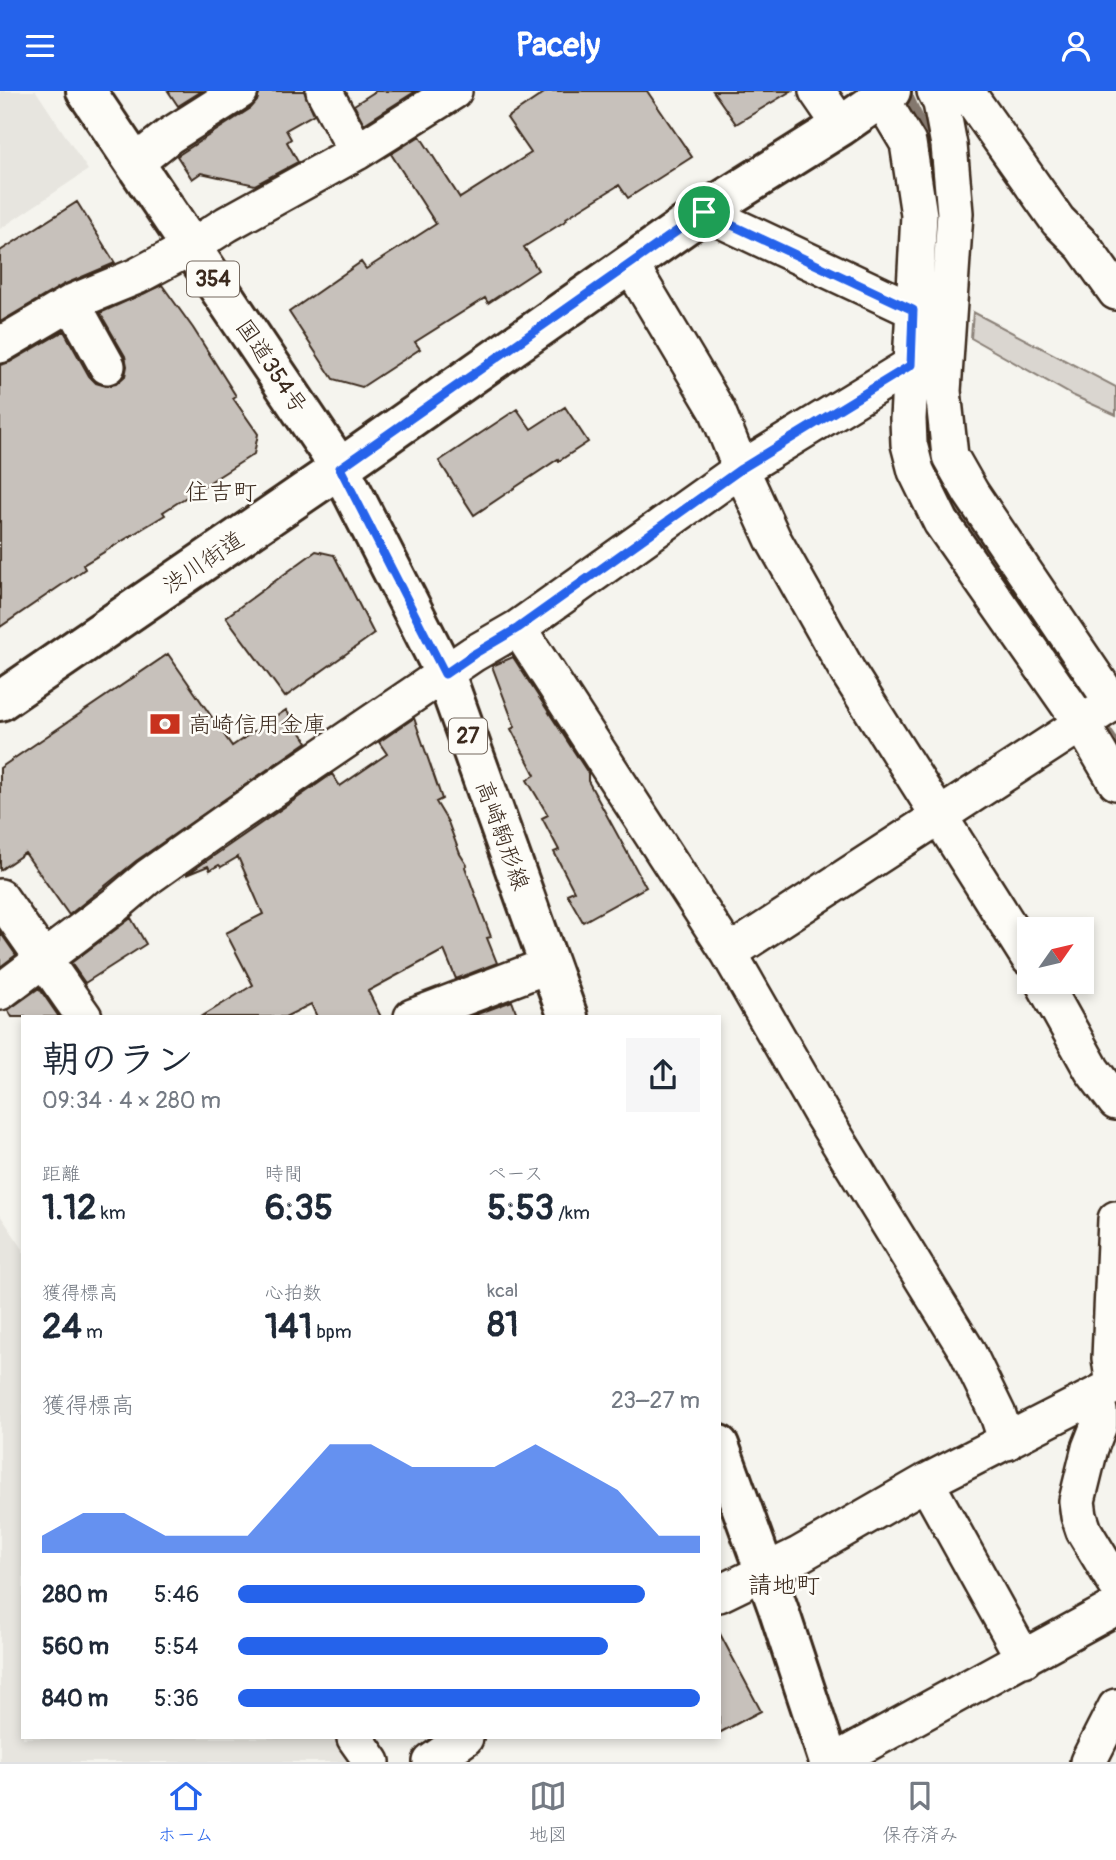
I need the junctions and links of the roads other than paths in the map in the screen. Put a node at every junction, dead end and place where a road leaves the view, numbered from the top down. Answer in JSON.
{"nodes":[{"id":1,"x":86,"y":91,"type":"edge"},
{"id":2,"x":240,"y":91,"type":"edge"},
{"id":3,"x":324,"y":91,"type":"edge"},
{"id":4,"x":817,"y":91,"type":"edge"},
{"id":5,"x":934,"y":91,"type":"edge"},
{"id":6,"x":966,"y":91,"type":"edge"},
{"id":7,"x":444,"y":94,"type":"edge"},
{"id":8,"x":887,"y":94,"type":"edge"},
{"id":9,"x":841,"y":126,"type":"junction"},
{"id":10,"x":356,"y":152,"type":"junction"},
{"id":11,"x":135,"y":163,"type":"junction"},
{"id":12,"x":704,"y":212,"type":"junction"},
{"id":13,"x":191,"y":247,"type":"junction"},
{"id":14,"x":630,"y":264,"type":"junction"},
{"id":15,"x":1116,"y":292,"type":"edge"},
{"id":16,"x":72,"y":303,"type":"junction"},
{"id":17,"x":913,"y":310,"type":"junction"},
{"id":18,"x":0,"y":345,"type":"edge"},
{"id":19,"x":911,"y":365,"type":"junction"},
{"id":20,"x":107,"y":366,"type":"dead end"},
{"id":21,"x":340,"y":468,"type":"junction"},
{"id":22,"x":741,"y":469,"type":"junction"},
{"id":23,"x":518,"y":628,"type":"junction"},
{"id":24,"x":445,"y":674,"type":"junction"},
{"id":25,"x":0,"y":701,"type":"edge"},
{"id":26,"x":1092,"y":717,"type":"junction"},
{"id":27,"x":1116,"y":782,"type":"edge"},
{"id":28,"x":939,"y":816,"type":"junction"},
{"id":29,"x":0,"y":897,"type":"edge"},
{"id":30,"x":1017,"y":939,"type":"edge"},
{"id":31,"x":729,"y":953,"type":"junction"},
{"id":32,"x":43,"y":961,"type":"junction"},
{"id":33,"x":550,"y":965,"type":"junction"},
{"id":34,"x":0,"y":992,"type":"edge"},
{"id":35,"x":1049,"y":994,"type":"edge"},
{"id":36,"x":83,"y":1015,"type":"edge"},
{"id":37,"x":417,"y":1015,"type":"edge"},
{"id":38,"x":567,"y":1015,"type":"edge"},
{"id":39,"x":1116,"y":1102,"type":"edge"},
{"id":40,"x":1116,"y":1219,"type":"edge"},
{"id":41,"x":1109,"y":1389,"type":"edge"},
{"id":42,"x":1007,"y":1442,"type":"junction"},
{"id":43,"x":721,"y":1451,"type":"edge"},
{"id":44,"x":926,"y":1482,"type":"junction"},
{"id":45,"x":765,"y":1572,"type":"junction"},
{"id":46,"x":1116,"y":1584,"type":"edge"},
{"id":47,"x":721,"y":1593,"type":"edge"},
{"id":48,"x":1116,"y":1608,"type":"edge"},
{"id":49,"x":1024,"y":1659,"type":"junction"},
{"id":50,"x":1116,"y":1707,"type":"edge"},
{"id":51,"x":356,"y":1739,"type":"edge"},
{"id":52,"x":464,"y":1739,"type":"edge"},
{"id":53,"x":372,"y":1762,"type":"edge"},
{"id":54,"x":431,"y":1762,"type":"edge"},
{"id":55,"x":831,"y":1762,"type":"edge"},
{"id":56,"x":1088,"y":1762,"type":"edge"}],
"edges":[{"from":1,"to":11,"type":"main road","name":"国道354号","number":"354"},
{"from":2,"to":11,"type":"street"},
{"from":3,"to":10,"type":"street"},
{"from":4,"to":9,"type":"street"},
{"from":5,"to":26,"type":"street"},
{"from":6,"to":15,"type":"street"},
{"from":7,"to":10,"type":"street"},
{"from":8,"to":9,"type":"main road","name":"渋川街道"},
{"from":8,"to":17,"type":"street"},
{"from":9,"to":12,"type":"main road","name":"渋川街道"},
{"from":10,"to":13,"type":"street"},
{"from":11,"to":13,"type":"main road","name":"国道354号","number":"354"},
{"from":12,"to":14,"type":"main road","name":"渋川街道"},
{"from":12,"to":17,"type":"street"},
{"from":13,"to":16,"type":"street"},
{"from":13,"to":21,"type":"main road","name":"国道354号","number":"354"},
{"from":14,"to":21,"type":"main road","name":"渋川街道"},
{"from":14,"to":22,"type":"street"},
{"from":16,"to":18,"type":"street"},
{"from":16,"to":20,"type":"street"},
{"from":17,"to":19,"type":"street"},
{"from":19,"to":22,"type":"street"},
{"from":19,"to":26,"type":"street"},
{"from":21,"to":24,"type":"main road","name":"高崎駒形線","number":"27"},
{"from":21,"to":25,"type":"main road","name":"渋川街道"},
{"from":22,"to":23,"type":"street"},
{"from":22,"to":28,"type":"street"},
{"from":23,"to":24,"type":"street"},
{"from":23,"to":31,"type":"street"},
{"from":24,"to":32,"type":"street"},
{"from":24,"to":33,"type":"main road","name":"高崎駒形線","number":"27"},
{"from":26,"to":27,"type":"street"},
{"from":26,"to":28,"type":"street"},
{"from":28,"to":30,"type":"street"},
{"from":28,"to":31,"type":"street"},
{"from":29,"to":32,"type":"street"},
{"from":31,"to":42,"type":"street"},
{"from":32,"to":34,"type":"street"},
{"from":32,"to":36,"type":"street"},
{"from":33,"to":37,"type":"street"},
{"from":33,"to":38,"type":"main road","name":"高崎駒形線","number":"27"},
{"from":35,"to":39,"type":"street"},
{"from":40,"to":41,"type":"street"},
{"from":41,"to":42,"type":"street"},
{"from":41,"to":46,"type":"street"},
{"from":42,"to":44,"type":"street"},
{"from":43,"to":45,"type":"main road"},
{"from":44,"to":45,"type":"street"},
{"from":44,"to":49,"type":"street"},
{"from":45,"to":47,"type":"street"},
{"from":45,"to":55,"type":"main road"},
{"from":48,"to":49,"type":"street"},
{"from":49,"to":55,"type":"street"},
{"from":50,"to":56,"type":"street"},
{"from":51,"to":53,"type":"street"},
{"from":52,"to":54,"type":"street"}]}
